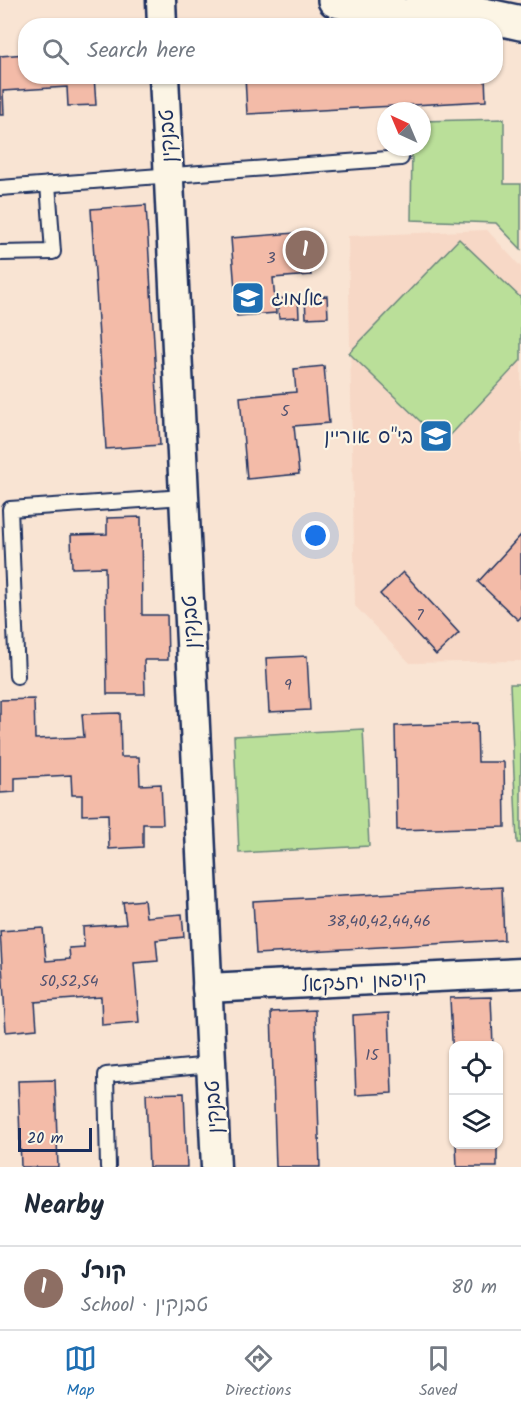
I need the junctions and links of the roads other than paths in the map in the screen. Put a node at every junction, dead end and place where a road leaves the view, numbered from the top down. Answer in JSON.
{"nodes":[{"id":1,"x":161,"y":0,"type":"edge"},
{"id":2,"x":335,"y":0,"type":"edge"},
{"id":3,"x":416,"y":0,"type":"edge"},
{"id":4,"x":162,"y":18,"type":"edge"},
{"id":5,"x":413,"y":18,"type":"edge"},
{"id":6,"x":498,"y":18,"type":"edge"},
{"id":7,"x":503,"y":19,"type":"edge"},
{"id":8,"x":521,"y":23,"type":"edge"},
{"id":9,"x":503,"y":38,"type":"edge"},
{"id":10,"x":521,"y":42,"type":"edge"},
{"id":11,"x":164,"y":84,"type":"edge"},
{"id":12,"x":401,"y":158,"type":"dead end"},
{"id":13,"x":169,"y":175,"type":"junction"},
{"id":14,"x":48,"y":184,"type":"junction"},
{"id":15,"x":0,"y":188,"type":"edge"},
{"id":16,"x":0,"y":253,"type":"edge"},
{"id":17,"x":184,"y":497,"type":"junction"},
{"id":18,"x":17,"y":676,"type":"dead end"},
{"id":19,"x":521,"y":974,"type":"edge"},
{"id":20,"x":207,"y":988,"type":"junction"},
{"id":21,"x":211,"y":1065,"type":"junction"},
{"id":22,"x":108,"y":1167,"type":"edge"},
{"id":23,"x":216,"y":1167,"type":"edge"}],
"edges":[{"from":1,"to":4,"type":"street"},
{"from":2,"to":5,"type":"street"},
{"from":3,"to":6,"type":"street"},
{"from":7,"to":8,"type":"street"},
{"from":9,"to":10,"type":"street"},
{"from":11,"to":13,"type":"street","name":"טבנקין"},
{"from":12,"to":13,"type":"lane"},
{"from":13,"to":14,"type":"lane"},
{"from":13,"to":17,"type":"street","name":"טבנקין"},
{"from":14,"to":15,"type":"lane"},
{"from":14,"to":16,"type":"lane"},
{"from":17,"to":18,"type":"lane"},
{"from":17,"to":20,"type":"street","name":"טבנקין"},
{"from":19,"to":20,"type":"street","name":"קויפמן יחזקאל"},
{"from":20,"to":21,"type":"street","name":"טבנקין"},
{"from":21,"to":22,"type":"lane"},
{"from":21,"to":23,"type":"street","name":"טבנקין"}]}
